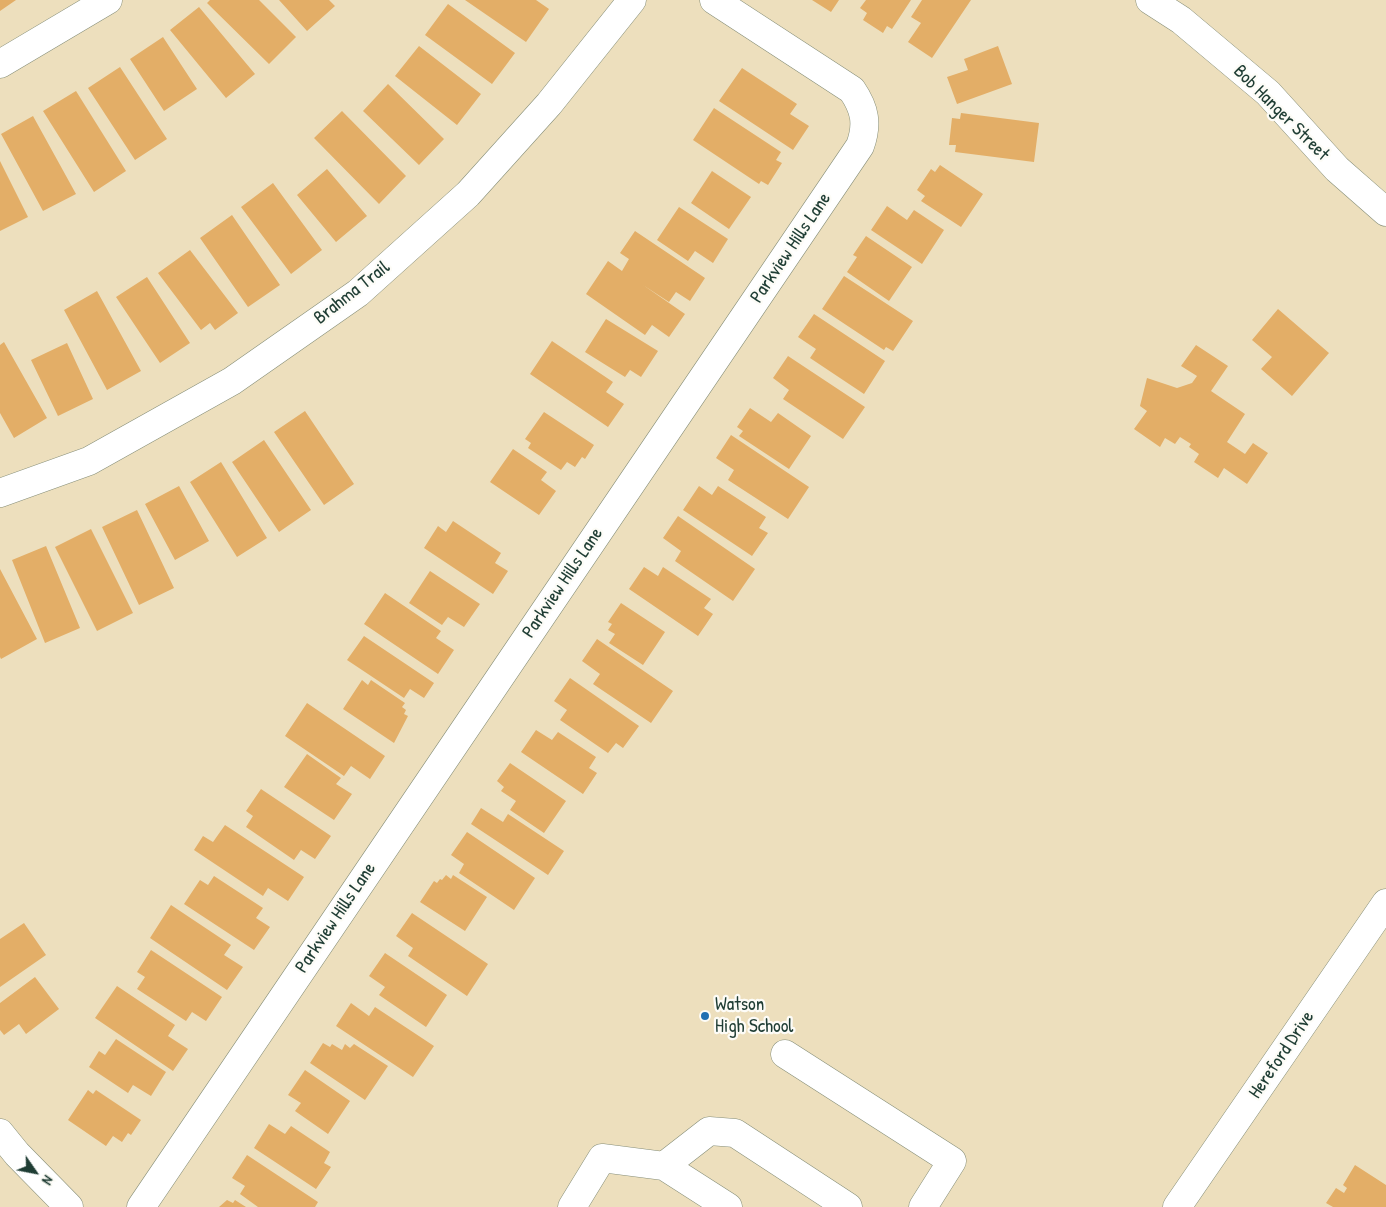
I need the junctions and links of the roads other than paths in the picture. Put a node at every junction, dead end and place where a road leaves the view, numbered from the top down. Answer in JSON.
{"nodes":[{"id":1,"x":108,"y":0,"type":"edge"},
{"id":2,"x":632,"y":0,"type":"edge"},
{"id":3,"x":714,"y":0,"type":"edge"},
{"id":4,"x":1150,"y":0,"type":"edge"},
{"id":5,"x":0,"y":64,"type":"edge"},
{"id":6,"x":1386,"y":212,"type":"edge"},
{"id":7,"x":0,"y":493,"type":"edge"},
{"id":8,"x":1386,"y":903,"type":"edge"},
{"id":9,"x":785,"y":1054,"type":"dead end"},
{"id":10,"x":0,"y":1133,"type":"edge"},
{"id":11,"x":664,"y":1166,"type":"junction"},
{"id":12,"x":69,"y":1207,"type":"edge"},
{"id":13,"x":140,"y":1207,"type":"edge"},
{"id":14,"x":572,"y":1207,"type":"edge"},
{"id":15,"x":728,"y":1207,"type":"edge"},
{"id":16,"x":848,"y":1207,"type":"edge"},
{"id":17,"x":923,"y":1207,"type":"edge"},
{"id":18,"x":1177,"y":1207,"type":"edge"}],
"edges":[{"from":1,"to":5,"type":"street"},
{"from":2,"to":7,"type":"street","name":"Brahma Trail"},
{"from":3,"to":13,"type":"street","name":"Parkview Hills Lane"},
{"from":4,"to":6,"type":"street","name":"Bob Hanger Street"},
{"from":8,"to":18,"type":"street","name":"Hereford Drive"},
{"from":9,"to":17,"type":"street"},
{"from":10,"to":12,"type":"street"},
{"from":11,"to":14,"type":"street"},
{"from":11,"to":15,"type":"street"},
{"from":11,"to":16,"type":"street"}]}
